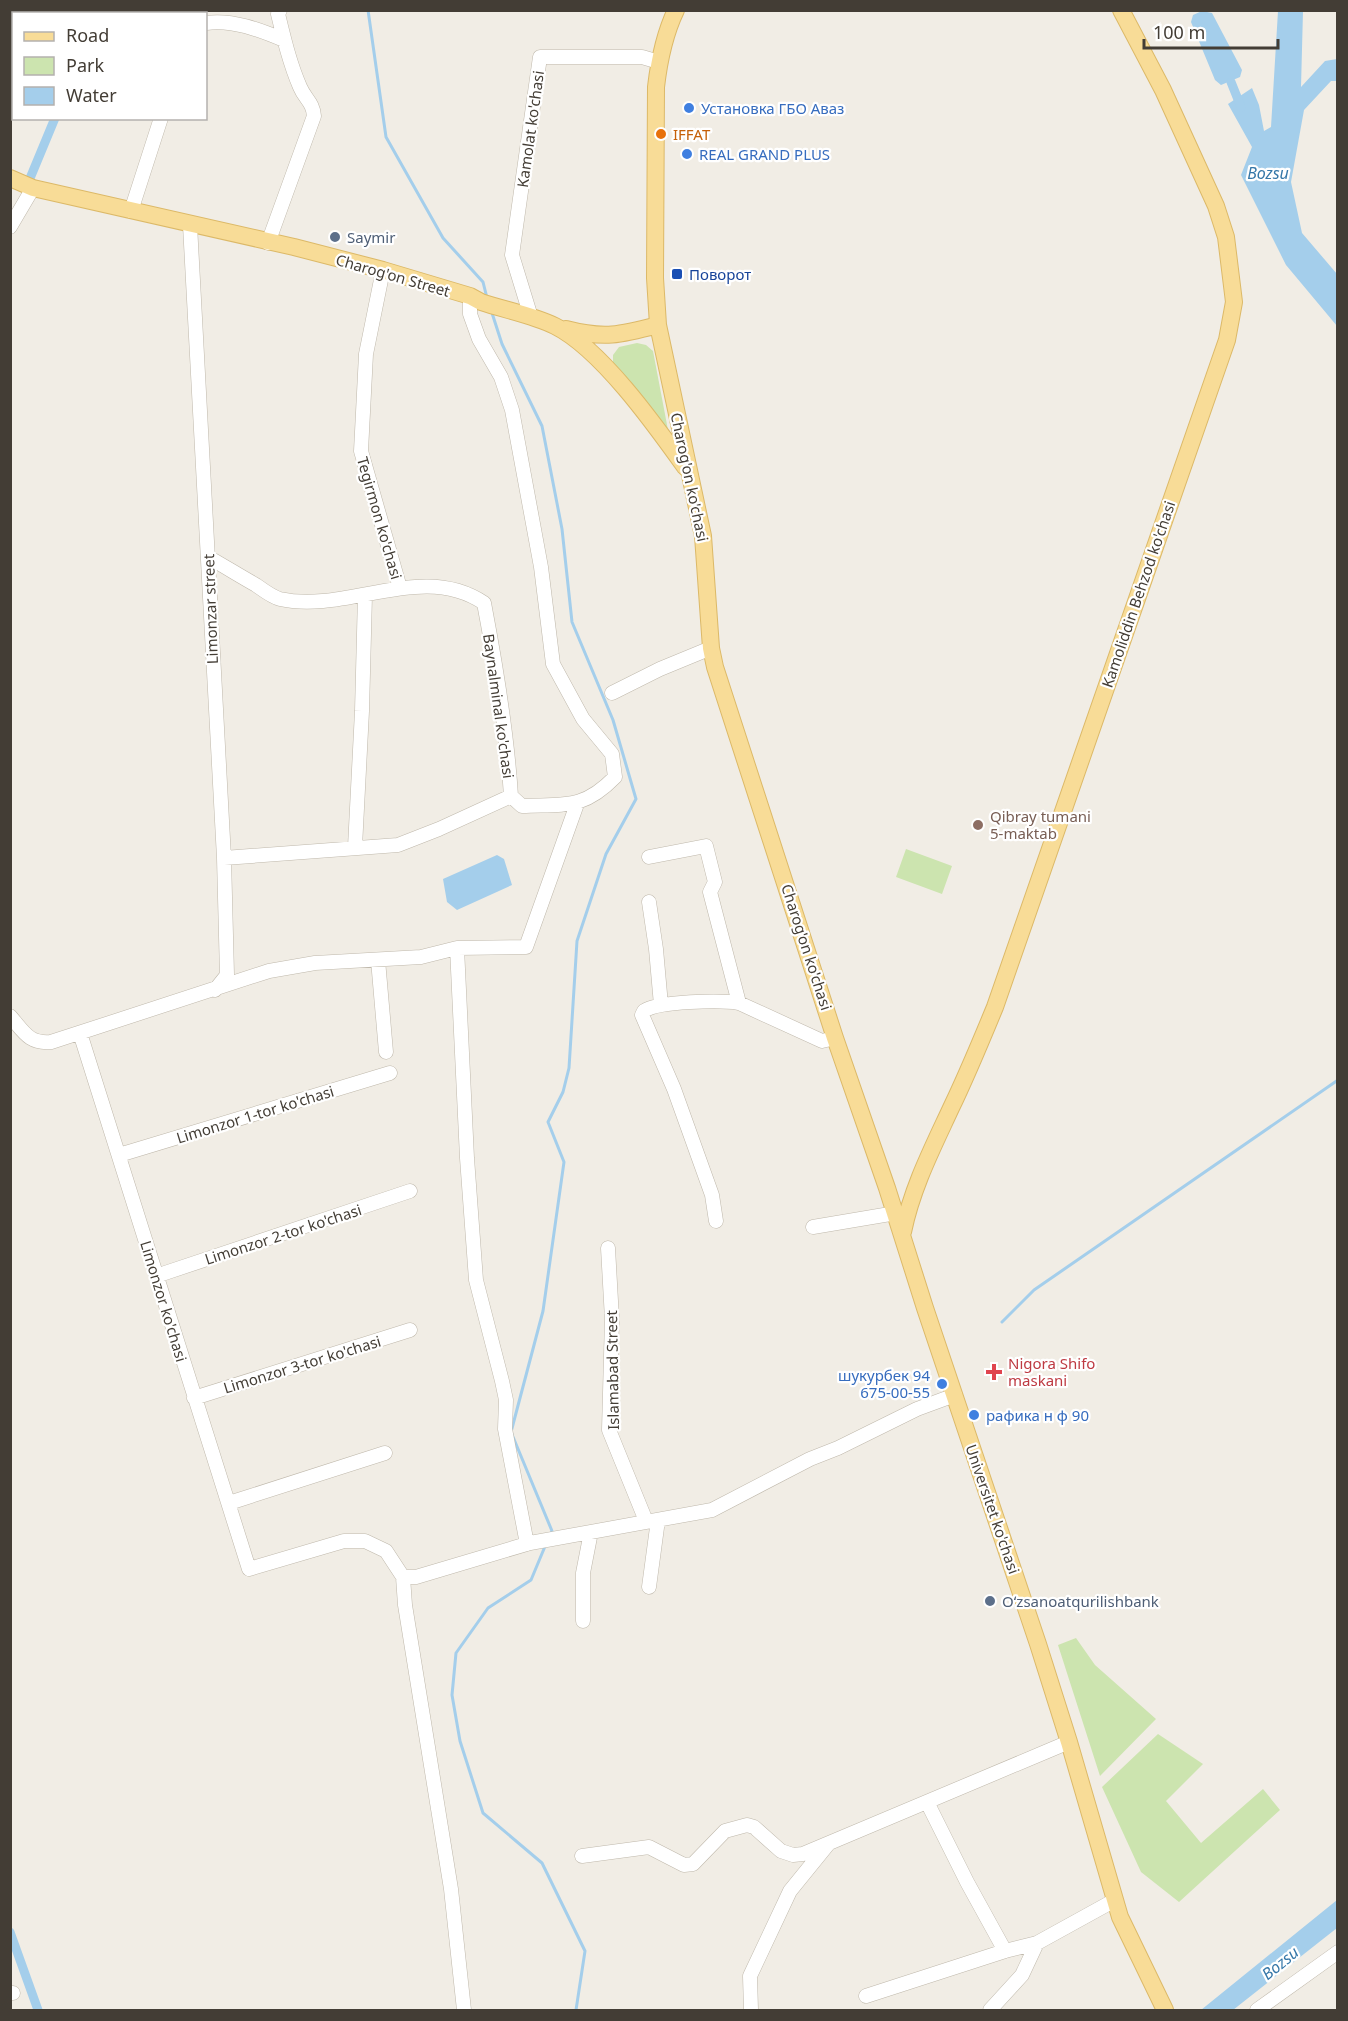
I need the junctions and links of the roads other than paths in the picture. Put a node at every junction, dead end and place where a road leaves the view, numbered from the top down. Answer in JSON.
{"nodes":[{"id":1,"x":279,"y":10,"type":"edge"},
{"id":2,"x":676,"y":10,"type":"edge"},
{"id":3,"x":1121,"y":10,"type":"edge"},
{"id":4,"x":207,"y":22,"type":"edge"},
{"id":5,"x":284,"y":40,"type":"junction"},
{"id":6,"x":659,"y":62,"type":"junction"},
{"id":7,"x":159,"y":120,"type":"edge"},
{"id":8,"x":10,"y":178,"type":"edge"},
{"id":9,"x":33,"y":188,"type":"junction"},
{"id":10,"x":131,"y":211,"type":"junction"},
{"id":11,"x":190,"y":225,"type":"junction"},
{"id":12,"x":10,"y":226,"type":"edge"},
{"id":13,"x":268,"y":243,"type":"junction"},
{"id":14,"x":383,"y":270,"type":"junction"},
{"id":15,"x":476,"y":299,"type":"junction"},
{"id":16,"x":531,"y":317,"type":"junction"},
{"id":17,"x":658,"y":325,"type":"junction"},
{"id":18,"x":556,"y":327,"type":"junction"},
{"id":19,"x":689,"y":473,"type":"junction"},
{"id":20,"x":208,"y":557,"type":"junction"},
{"id":21,"x":400,"y":588,"type":"junction"},
{"id":22,"x":365,"y":595,"type":"junction"},
{"id":23,"x":711,"y":648,"type":"junction"},
{"id":24,"x":612,"y":693,"type":"dead end"},
{"id":25,"x":511,"y":796,"type":"junction"},
{"id":26,"x":577,"y":804,"type":"junction"},
{"id":27,"x":355,"y":847,"type":"junction"},
{"id":28,"x":649,"y":857,"type":"dead end"},
{"id":29,"x":224,"y":858,"type":"junction"},
{"id":30,"x":649,"y":902,"type":"dead end"},
{"id":31,"x":457,"y":948,"type":"junction"},
{"id":32,"x":378,"y":960,"type":"junction"},
{"id":33,"x":215,"y":990,"type":"junction"},
{"id":34,"x":739,"y":1004,"type":"junction"},
{"id":35,"x":661,"y":1005,"type":"junction"},
{"id":36,"x":10,"y":1016,"type":"edge"},
{"id":37,"x":80,"y":1033,"type":"junction"},
{"id":38,"x":835,"y":1038,"type":"junction"},
{"id":39,"x":386,"y":1052,"type":"dead end"},
{"id":40,"x":390,"y":1073,"type":"dead end"},
{"id":41,"x":119,"y":1155,"type":"junction"},
{"id":42,"x":920,"y":1176,"type":"junction"},
{"id":43,"x":887,"y":1188,"type":"junction"},
{"id":44,"x":410,"y":1191,"type":"dead end"},
{"id":45,"x":896,"y":1214,"type":"junction"},
{"id":46,"x":716,"y":1221,"type":"dead end"},
{"id":47,"x":813,"y":1227,"type":"dead end"},
{"id":48,"x":903,"y":1234,"type":"junction"},
{"id":49,"x":608,"y":1248,"type":"dead end"},
{"id":50,"x":156,"y":1276,"type":"junction"},
{"id":51,"x":410,"y":1330,"type":"dead end"},
{"id":52,"x":955,"y":1395,"type":"junction"},
{"id":53,"x":194,"y":1398,"type":"junction"},
{"id":54,"x":385,"y":1453,"type":"dead end"},
{"id":55,"x":229,"y":1503,"type":"junction"},
{"id":56,"x":652,"y":1521,"type":"junction"},
{"id":57,"x":591,"y":1532,"type":"junction"},
{"id":58,"x":530,"y":1543,"type":"junction"},
{"id":59,"x":403,"y":1578,"type":"junction"},
{"id":60,"x":649,"y":1587,"type":"dead end"},
{"id":61,"x":583,"y":1621,"type":"dead end"},
{"id":62,"x":1069,"y":1742,"type":"junction"},
{"id":63,"x":927,"y":1802,"type":"junction"},
{"id":64,"x":831,"y":1842,"type":"junction"},
{"id":65,"x":582,"y":1856,"type":"dead end"},
{"id":66,"x":1115,"y":1900,"type":"junction"},
{"id":67,"x":1037,"y":1943,"type":"junction"},
{"id":68,"x":1005,"y":1951,"type":"junction"},
{"id":69,"x":1338,"y":1952,"type":"edge"},
{"id":70,"x":866,"y":1996,"type":"dead end"},
{"id":71,"x":1163,"y":2004,"type":"edge"},
{"id":72,"x":464,"y":2010,"type":"edge"},
{"id":73,"x":751,"y":2010,"type":"edge"},
{"id":74,"x":990,"y":2010,"type":"edge"},
{"id":75,"x":1257,"y":2010,"type":"edge"}],
"edges":[{"from":1,"to":5,"type":"street"},
{"from":2,"to":6,"type":"main road","name":"Charog'on ko'chasi"},
{"from":3,"to":42,"type":"main road","name":"Kamoliddin Behzod ko'chasi"},
{"from":4,"to":5,"type":"street"},
{"from":5,"to":13,"type":"street"},
{"from":6,"to":16,"type":"street","name":"Kamolat ko'chasi"},
{"from":6,"to":17,"type":"main road","name":"Charog'on ko'chasi"},
{"from":7,"to":10,"type":"street"},
{"from":8,"to":9,"type":"main road","name":"Charog'on Street"},
{"from":9,"to":10,"type":"main road","name":"Charog'on Street"},
{"from":9,"to":12,"type":"street"},
{"from":10,"to":11,"type":"main road","name":"Charog'on Street"},
{"from":11,"to":13,"type":"main road","name":"Charog'on Street"},
{"from":11,"to":20,"type":"street","name":"Limonzar street"},
{"from":13,"to":14,"type":"main road","name":"Charog'on Street"},
{"from":14,"to":15,"type":"main road","name":"Charog'on Street"},
{"from":14,"to":21,"type":"street","name":"Tegirmon ko'chasi"},
{"from":15,"to":16,"type":"main road","name":"Charog'on Street"},
{"from":15,"to":26,"type":"street","name":"Baynalminal ko'chasi"},
{"from":16,"to":18,"type":"main road","name":"Charog'on Street"},
{"from":17,"to":18,"type":"main road"},
{"from":17,"to":19,"type":"main road","name":"Charog'on ko'chasi"},
{"from":18,"to":19,"type":"main road","name":"Charog'on Street"},
{"from":19,"to":23,"type":"main road","name":"Charog'on ko'chasi"},
{"from":20,"to":22,"type":"street","name":"Baynalminal ko'chasi"},
{"from":20,"to":29,"type":"street","name":"Limonzar street"},
{"from":21,"to":22,"type":"street","name":"Baynalminal ko'chasi"},
{"from":21,"to":25,"type":"street","name":"Baynalminal ko'chasi"},
{"from":22,"to":27,"type":"street"},
{"from":23,"to":24,"type":"street"},
{"from":23,"to":38,"type":"main road","name":"Charog'on ko'chasi"},
{"from":25,"to":26,"type":"street","name":"Baynalminal ko'chasi"},
{"from":25,"to":27,"type":"street"},
{"from":26,"to":31,"type":"street"},
{"from":27,"to":29,"type":"street"},
{"from":28,"to":34,"type":"street"},
{"from":29,"to":33,"type":"street","name":"Limonzar street"},
{"from":30,"to":35,"type":"street"},
{"from":31,"to":32,"type":"street"},
{"from":31,"to":58,"type":"street"},
{"from":32,"to":33,"type":"street"},
{"from":32,"to":39,"type":"street"},
{"from":33,"to":37,"type":"street"},
{"from":34,"to":35,"type":"street"},
{"from":34,"to":38,"type":"street"},
{"from":35,"to":46,"type":"street"},
{"from":36,"to":37,"type":"street"},
{"from":37,"to":41,"type":"street","name":"Limonzor ko'chasi"},
{"from":38,"to":43,"type":"main road","name":"Charog'on ko'chasi"},
{"from":40,"to":41,"type":"street","name":"Limonzor 1-tor ko'chasi"},
{"from":41,"to":50,"type":"street","name":"Limonzor ko'chasi"},
{"from":42,"to":43,"type":"main road"},
{"from":42,"to":48,"type":"main road","name":"Kamoliddin Behzod ko'chasi"},
{"from":43,"to":45,"type":"main road","name":"Universitet ko'chasi"},
{"from":44,"to":50,"type":"street","name":"Limonzor 2-tor ko'chasi"},
{"from":45,"to":47,"type":"street"},
{"from":45,"to":48,"type":"main road","name":"Universitet ko'chasi"},
{"from":48,"to":52,"type":"main road","name":"Universitet ko'chasi"},
{"from":49,"to":56,"type":"street","name":"Islamabad Street"},
{"from":50,"to":53,"type":"street","name":"Limonzor ko'chasi"},
{"from":51,"to":53,"type":"street","name":"Limonzor 3-tor ko'chasi"},
{"from":52,"to":56,"type":"street"},
{"from":52,"to":62,"type":"main road","name":"Universitet ko'chasi"},
{"from":53,"to":55,"type":"street","name":"Limonzor ko'chasi"},
{"from":54,"to":55,"type":"street"},
{"from":55,"to":59,"type":"street","name":"Limonzor ko'chasi"},
{"from":56,"to":57,"type":"street"},
{"from":56,"to":60,"type":"street"},
{"from":57,"to":58,"type":"street"},
{"from":57,"to":61,"type":"street"},
{"from":58,"to":59,"type":"street"},
{"from":59,"to":72,"type":"street"},
{"from":62,"to":63,"type":"street"},
{"from":62,"to":66,"type":"main road","name":"Universitet ko'chasi"},
{"from":63,"to":64,"type":"street"},
{"from":63,"to":68,"type":"street"},
{"from":64,"to":65,"type":"street"},
{"from":64,"to":73,"type":"street"},
{"from":66,"to":67,"type":"street"},
{"from":66,"to":71,"type":"main road","name":"Universitet ko'chasi"},
{"from":67,"to":68,"type":"street"},
{"from":67,"to":74,"type":"street"},
{"from":68,"to":70,"type":"street"},
{"from":69,"to":75,"type":"street"}]}
